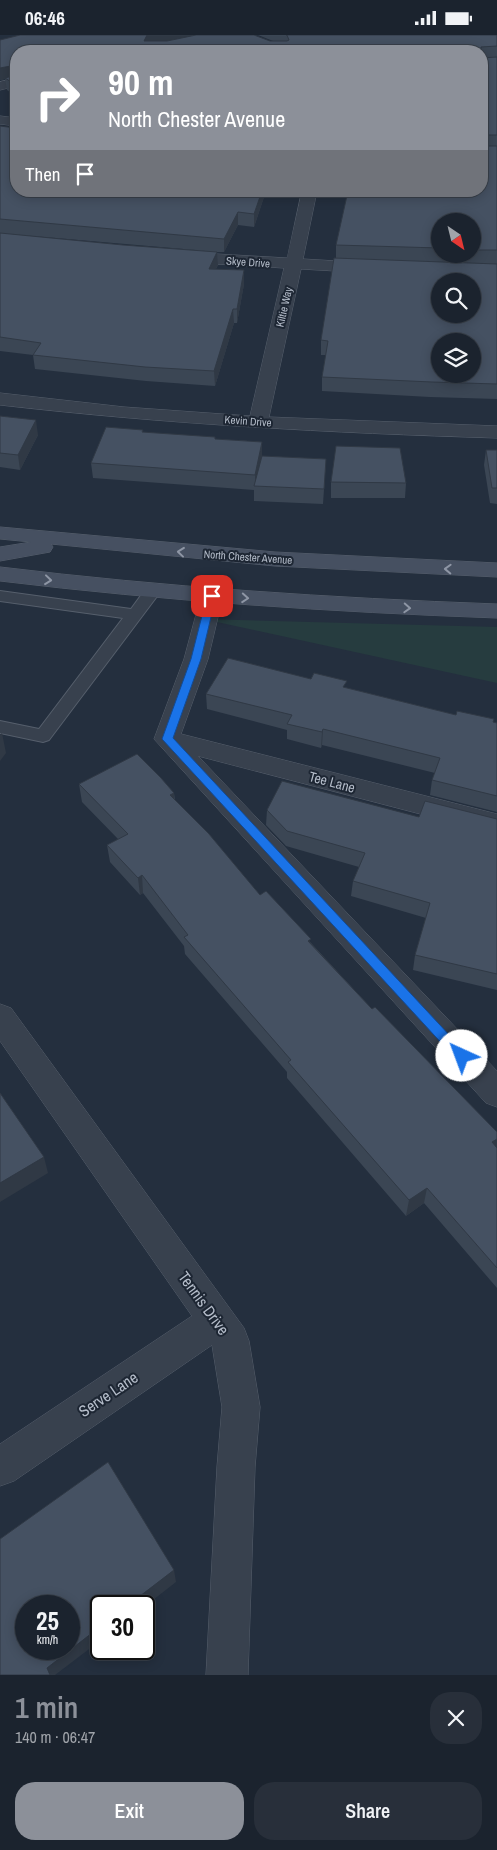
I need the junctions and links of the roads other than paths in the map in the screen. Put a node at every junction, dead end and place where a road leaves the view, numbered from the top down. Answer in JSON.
{"nodes":[{"id":1,"x":309,"y":197,"type":"edge"},
{"id":2,"x":167,"y":256,"type":"edge"},
{"id":3,"x":293,"y":265,"type":"junction"},
{"id":4,"x":388,"y":269,"type":"edge"},
{"id":5,"x":0,"y":399,"type":"edge"},
{"id":6,"x":258,"y":422,"type":"junction"},
{"id":7,"x":497,"y":432,"type":"edge"},
{"id":8,"x":0,"y":533,"type":"edge"},
{"id":9,"x":86,"y":542,"type":"junction"},
{"id":10,"x":0,"y":554,"type":"edge"},
{"id":11,"x":497,"y":570,"type":"edge"},
{"id":12,"x":0,"y":574,"type":"edge"},
{"id":13,"x":153,"y":591,"type":"junction"},
{"id":14,"x":0,"y":596,"type":"edge"},
{"id":15,"x":212,"y":596,"type":"junction"},
{"id":16,"x":497,"y":611,"type":"edge"},
{"id":17,"x":136,"y":615,"type":"junction"},
{"id":18,"x":0,"y":727,"type":"edge"},
{"id":19,"x":167,"y":739,"type":"junction"},
{"id":20,"x":497,"y":825,"type":"edge"},
{"id":21,"x":0,"y":1017,"type":"edge"},
{"id":22,"x":494,"y":1089,"type":"edge"},
{"id":23,"x":216,"y":1321,"type":"junction"},
{"id":24,"x":0,"y":1467,"type":"edge"},
{"id":25,"x":227,"y":1675,"type":"edge"}],
"edges":[{"from":1,"to":3,"type":"street","name":"Kiltie Way"},
{"from":2,"to":3,"type":"street","name":"Skye Drive"},
{"from":3,"to":4,"type":"street","name":"Skye Drive"},
{"from":3,"to":6,"type":"street","name":"Kiltie Way"},
{"from":5,"to":6,"type":"street","name":"Kevin Drive"},
{"from":6,"to":7,"type":"street","name":"Kevin Drive"},
{"from":8,"to":9,"type":"main road","name":"North Chester Avenue"},
{"from":9,"to":10,"type":"main road"},
{"from":11,"to":9,"type":"main road","name":"North Chester Avenue","one_way":true},
{"from":12,"to":13,"type":"main road","one_way":true},
{"from":13,"to":15,"type":"main road"},
{"from":13,"to":17,"type":"lane"},
{"from":14,"to":17,"type":"lane"},
{"from":15,"to":16,"type":"main road","one_way":true},
{"from":15,"to":19,"type":"street"},
{"from":17,"to":18,"type":"lane"},
{"from":19,"to":20,"type":"street","name":"Tee Lane"},
{"from":19,"to":22,"type":"street"},
{"from":21,"to":23,"type":"street","name":"Tennis Drive"},
{"from":23,"to":24,"type":"street","name":"Serve Lane"},
{"from":23,"to":25,"type":"street","name":"Tennis Drive"}]}
